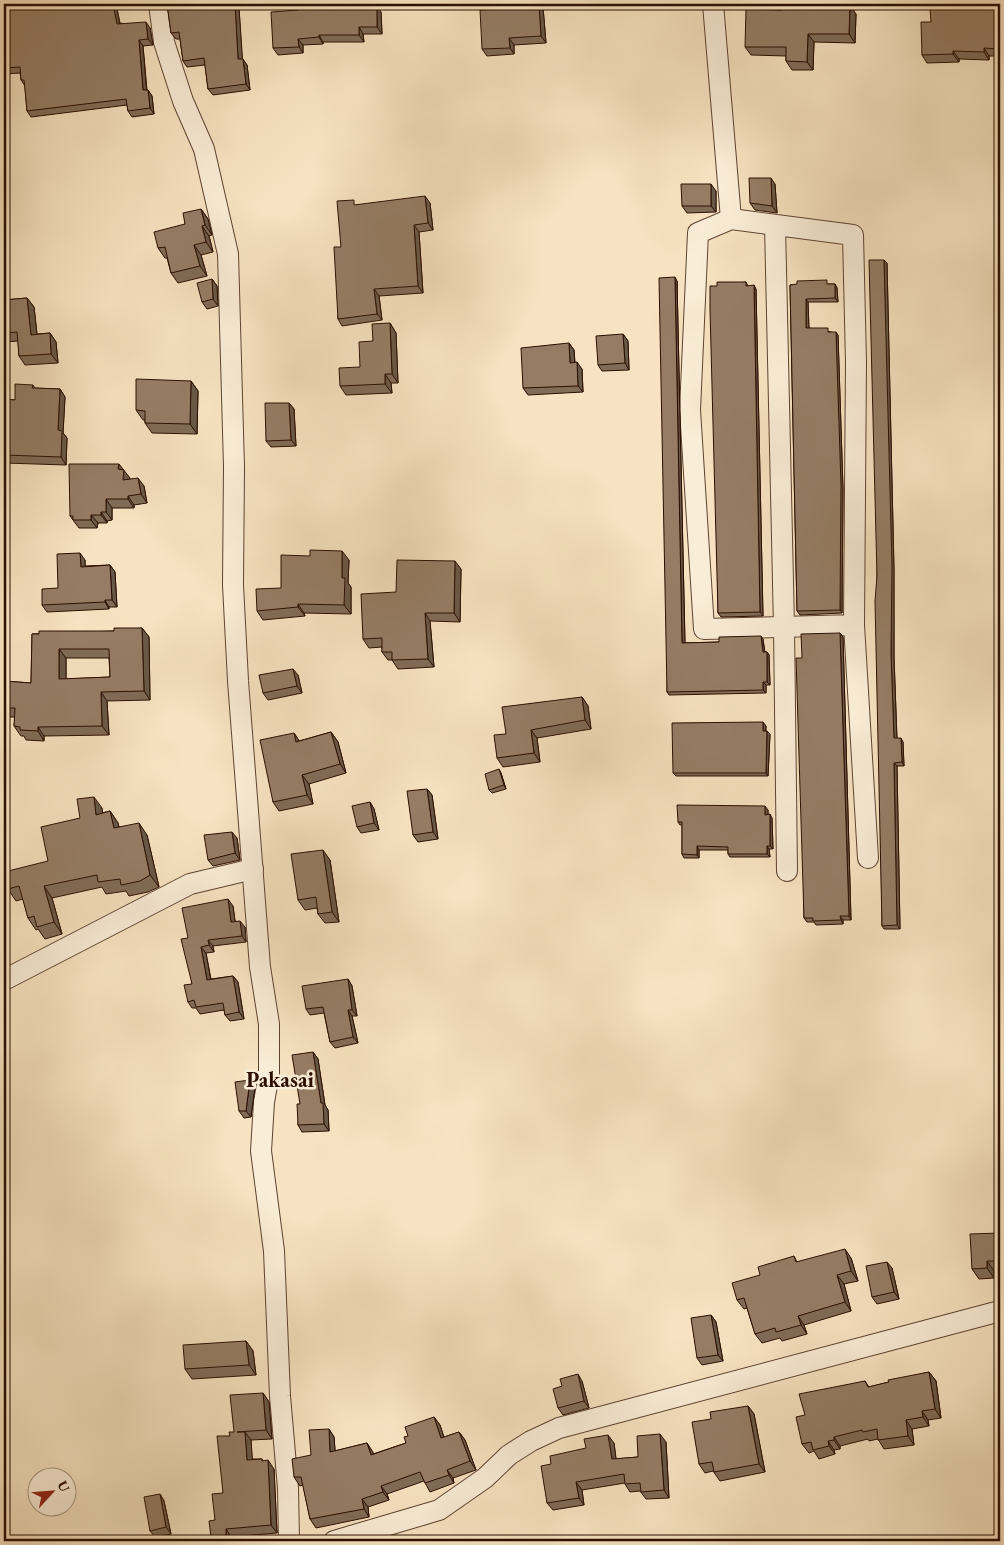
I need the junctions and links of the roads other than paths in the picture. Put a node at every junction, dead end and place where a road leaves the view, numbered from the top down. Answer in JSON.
{"nodes":[{"id":1,"x":159,"y":4,"type":"edge"},
{"id":2,"x":713,"y":4,"type":"edge"},
{"id":3,"x":731,"y":219,"type":"junction"},
{"id":4,"x":775,"y":224,"type":"junction"},
{"id":5,"x":854,"y":626,"type":"junction"},
{"id":6,"x":784,"y":627,"type":"junction"},
{"id":7,"x":868,"y":858,"type":"dead end"},
{"id":8,"x":253,"y":869,"type":"junction"},
{"id":9,"x":787,"y":871,"type":"dead end"},
{"id":10,"x":4,"y":980,"type":"edge"},
{"id":11,"x":1000,"y":1311,"type":"edge"},
{"id":12,"x":288,"y":1541,"type":"edge"},
{"id":13,"x":334,"y":1541,"type":"edge"}],
"edges":[{"from":1,"to":8,"type":"street"},
{"from":2,"to":3,"type":"street"},
{"from":3,"to":4,"type":"street"},
{"from":3,"to":6,"type":"street"},
{"from":4,"to":5,"type":"street"},
{"from":4,"to":6,"type":"street"},
{"from":5,"to":6,"type":"street"},
{"from":5,"to":7,"type":"street"},
{"from":6,"to":9,"type":"street"},
{"from":8,"to":10,"type":"street"},
{"from":8,"to":12,"type":"street"},
{"from":11,"to":13,"type":"street"}]}
